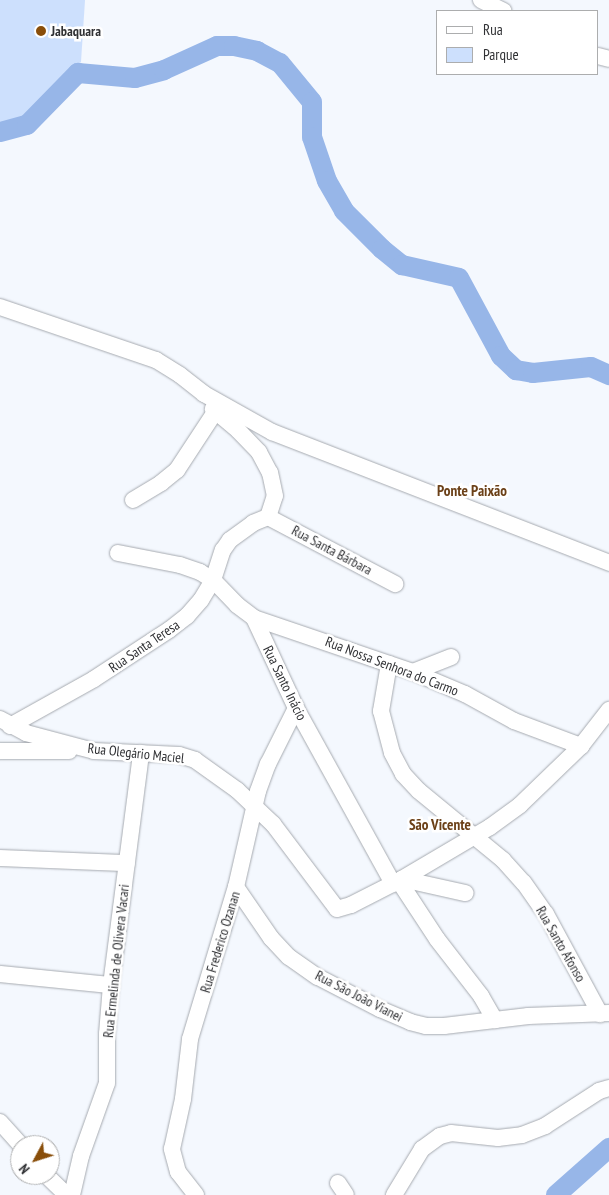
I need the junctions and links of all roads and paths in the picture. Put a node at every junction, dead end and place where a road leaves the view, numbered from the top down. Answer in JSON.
{"nodes":[{"id":1,"x":481,"y":0,"type":"edge"},
{"id":2,"x":502,"y":10,"type":"edge"},
{"id":3,"x":0,"y":307,"type":"edge"},
{"id":4,"x":204,"y":394,"type":"junction"},
{"id":5,"x":215,"y":412,"type":"junction"},
{"id":6,"x":133,"y":500,"type":"dead end"},
{"id":7,"x":268,"y":517,"type":"junction"},
{"id":8,"x":118,"y":553,"type":"dead end"},
{"id":9,"x":609,"y":563,"type":"edge"},
{"id":10,"x":213,"y":580,"type":"junction"},
{"id":11,"x":395,"y":584,"type":"dead end"},
{"id":12,"x":254,"y":618,"type":"junction"},
{"id":13,"x":451,"y":657,"type":"dead end"},
{"id":14,"x":388,"y":664,"type":"junction"},
{"id":15,"x":413,"y":672,"type":"junction"},
{"id":16,"x":296,"y":708,"type":"junction"},
{"id":17,"x":609,"y":710,"type":"edge"},
{"id":18,"x":5,"y":722,"type":"edge"},
{"id":19,"x":581,"y":746,"type":"junction"},
{"id":20,"x":94,"y":750,"type":"junction"},
{"id":21,"x":0,"y":751,"type":"edge"},
{"id":22,"x":141,"y":753,"type":"junction"},
{"id":23,"x":254,"y":805,"type":"junction"},
{"id":24,"x":474,"y":836,"type":"junction"},
{"id":25,"x":0,"y":858,"type":"edge"},
{"id":26,"x":128,"y":863,"type":"junction"},
{"id":27,"x":398,"y":881,"type":"junction"},
{"id":28,"x":236,"y":887,"type":"junction"},
{"id":29,"x":465,"y":892,"type":"dead end"},
{"id":30,"x":0,"y":974,"type":"edge"},
{"id":31,"x":111,"y":985,"type":"junction"},
{"id":32,"x":604,"y":1014,"type":"edge"},
{"id":33,"x":495,"y":1020,"type":"junction"},
{"id":34,"x":609,"y":1088,"type":"edge"},
{"id":35,"x":0,"y":1122,"type":"edge"},
{"id":36,"x":12,"y":1135,"type":"edge"},
{"id":37,"x":56,"y":1185,"type":"edge"},
{"id":38,"x":182,"y":1188,"type":"edge"},
{"id":39,"x":67,"y":1195,"type":"edge"},
{"id":40,"x":72,"y":1195,"type":"edge"},
{"id":41,"x":196,"y":1195,"type":"edge"},
{"id":42,"x":394,"y":1195,"type":"edge"}],
"edges":[{"from":1,"to":2,"type":"street"},
{"from":3,"to":4,"type":"street"},
{"from":4,"to":5,"type":"street"},
{"from":4,"to":9,"type":"street"},
{"from":5,"to":6,"type":"street"},
{"from":5,"to":7,"type":"street"},
{"from":7,"to":10,"type":"street","name":"Rua Santa Teresa"},
{"from":7,"to":11,"type":"street","name":"Rua Santa Bárbara"},
{"from":8,"to":10,"type":"street","name":"Rua Santo Inácio"},
{"from":10,"to":12,"type":"street","name":"Rua Santo Inácio"},
{"from":10,"to":18,"type":"street","name":"Rua Santa Teresa"},
{"from":12,"to":14,"type":"street","name":"Rua Nossa Senhora do Carmo"},
{"from":12,"to":16,"type":"street","name":"Rua Santo Inácio"},
{"from":13,"to":15,"type":"street"},
{"from":14,"to":15,"type":"street","name":"Rua Nossa Senhora do Carmo"},
{"from":14,"to":24,"type":"street","name":"Rua Santo Afonso"},
{"from":15,"to":19,"type":"street","name":"Rua Nossa Senhora do Carmo"},
{"from":16,"to":23,"type":"street","name":"Rua Frederico Ozanan"},
{"from":16,"to":27,"type":"street","name":"Rua Santo Inácio"},
{"from":17,"to":19,"type":"street"},
{"from":18,"to":20,"type":"street","name":"Rua Olegário Maciel"},
{"from":19,"to":24,"type":"street"},
{"from":20,"to":21,"type":"street"},
{"from":20,"to":22,"type":"street","name":"Rua Olegário Maciel"},
{"from":22,"to":23,"type":"street","name":"Rua Olegário Maciel"},
{"from":22,"to":26,"type":"street","name":"Rua Ermelinda de Olivera Vacari"},
{"from":23,"to":27,"type":"street","name":"Rua Olegário Maciel"},
{"from":23,"to":28,"type":"street","name":"Rua Frederico Ozanan"},
{"from":24,"to":27,"type":"street"},
{"from":24,"to":32,"type":"street","name":"Rua Santo Afonso"},
{"from":25,"to":26,"type":"street"},
{"from":26,"to":31,"type":"street","name":"Rua Ermelinda de Olivera Vacari"},
{"from":27,"to":29,"type":"street"},
{"from":27,"to":33,"type":"street","name":"Rua Santo Inácio"},
{"from":28,"to":33,"type":"street","name":"Rua São João Vianei"},
{"from":28,"to":38,"type":"street","name":"Rua Frederico Ozanan"},
{"from":30,"to":31,"type":"street"},
{"from":31,"to":40,"type":"street","name":"Rua Ermelinda de Olivera Vacari"},
{"from":32,"to":33,"type":"street","name":"Rua São João Vianei"},
{"from":34,"to":42,"type":"street"},
{"from":35,"to":36,"type":"street"},
{"from":37,"to":39,"type":"street"},
{"from":38,"to":41,"type":"street","name":"Rua Frederico Ozanan"}]}
